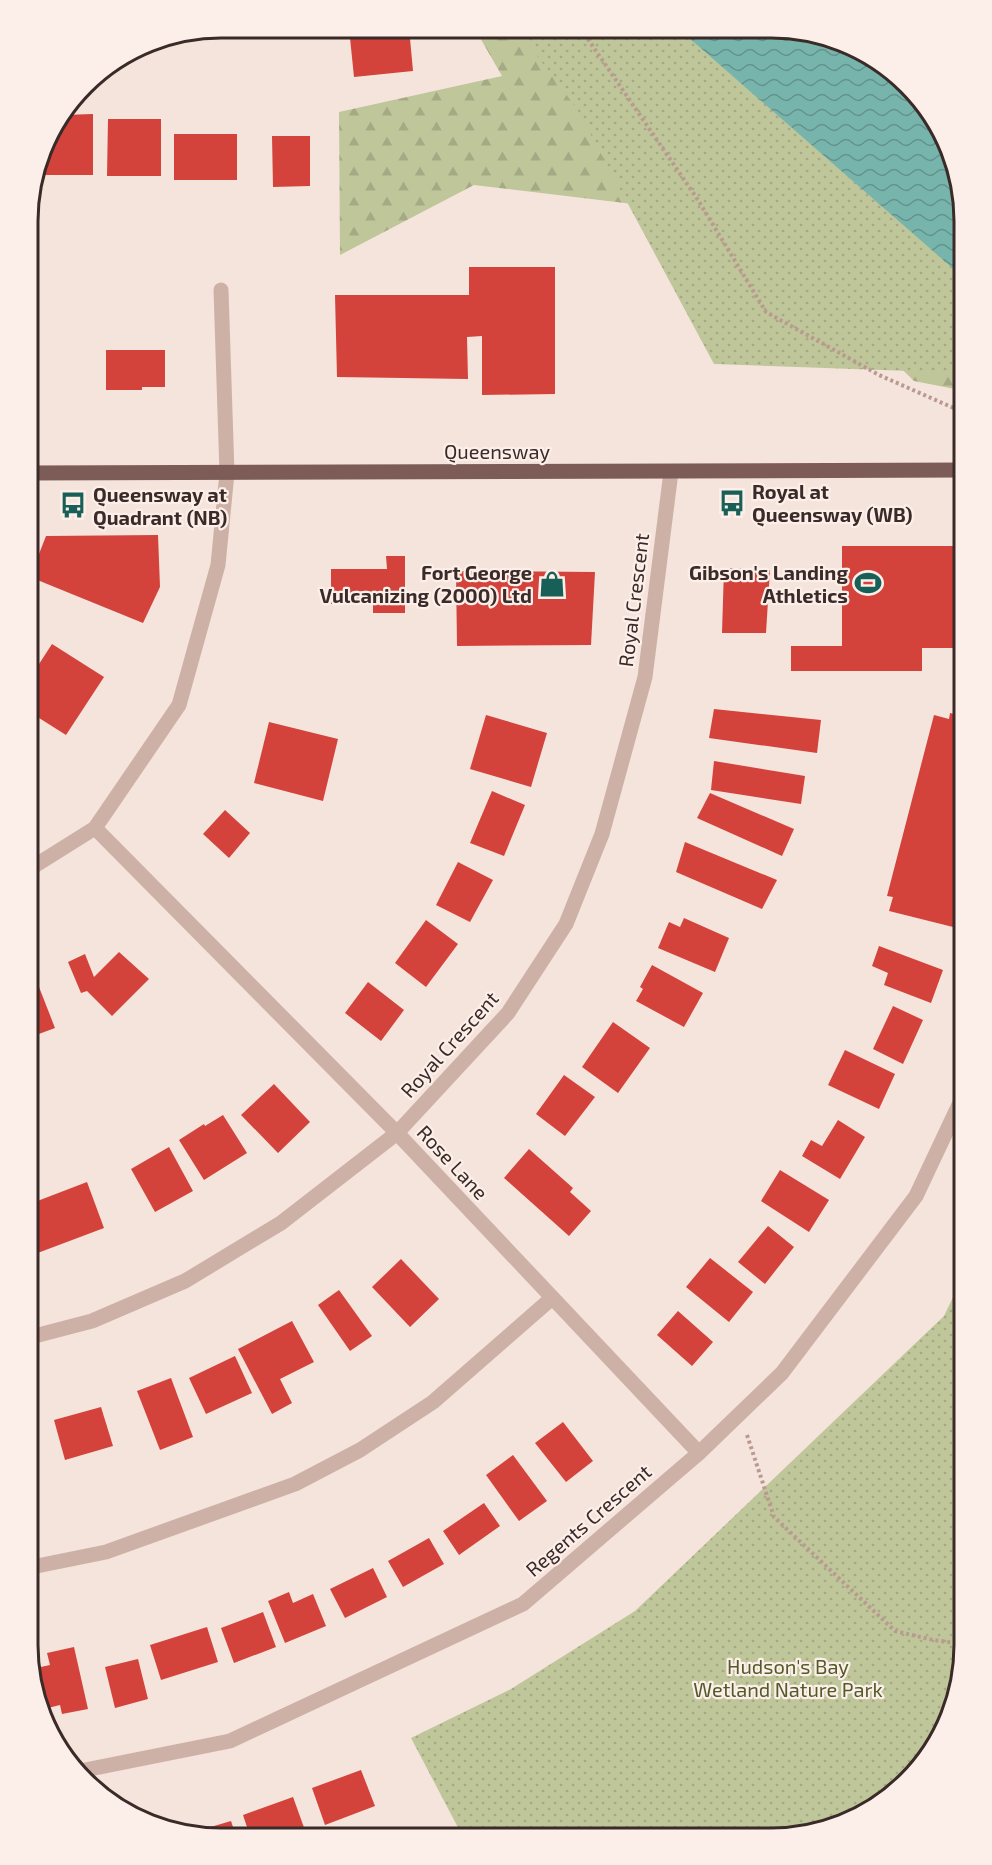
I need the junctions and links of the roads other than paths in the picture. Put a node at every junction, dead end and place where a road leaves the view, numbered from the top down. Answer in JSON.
{"nodes":[{"id":1,"x":221,"y":290,"type":"dead end"},
{"id":2,"x":954,"y":470,"type":"edge"},
{"id":3,"x":670,"y":472,"type":"junction"},
{"id":4,"x":38,"y":473,"type":"edge"},
{"id":5,"x":227,"y":473,"type":"junction"},
{"id":6,"x":95,"y":828,"type":"junction"},
{"id":7,"x":38,"y":864,"type":"edge"},
{"id":8,"x":954,"y":1115,"type":"edge"},
{"id":9,"x":397,"y":1133,"type":"junction"},
{"id":10,"x":552,"y":1298,"type":"junction"},
{"id":11,"x":38,"y":1335,"type":"edge"},
{"id":12,"x":699,"y":1454,"type":"junction"},
{"id":13,"x":38,"y":1566,"type":"edge"},
{"id":14,"x":88,"y":1770,"type":"edge"}],
"edges":[{"from":1,"to":5,"type":"street"},
{"from":2,"to":3,"type":"main road","name":"Queensway"},
{"from":3,"to":5,"type":"main road","name":"Queensway"},
{"from":3,"to":9,"type":"street","name":"Royal Crescent"},
{"from":4,"to":5,"type":"main road","name":"Queensway"},
{"from":5,"to":6,"type":"street"},
{"from":6,"to":7,"type":"street"},
{"from":6,"to":9,"type":"street","name":"Rose Lane"},
{"from":8,"to":12,"type":"street","name":"Regents Crescent"},
{"from":9,"to":10,"type":"street","name":"Rose Lane"},
{"from":9,"to":11,"type":"street","name":"Royal Crescent"},
{"from":10,"to":12,"type":"street","name":"Rose Lane"},
{"from":10,"to":13,"type":"street"},
{"from":12,"to":14,"type":"street","name":"Regents Crescent"}]}
